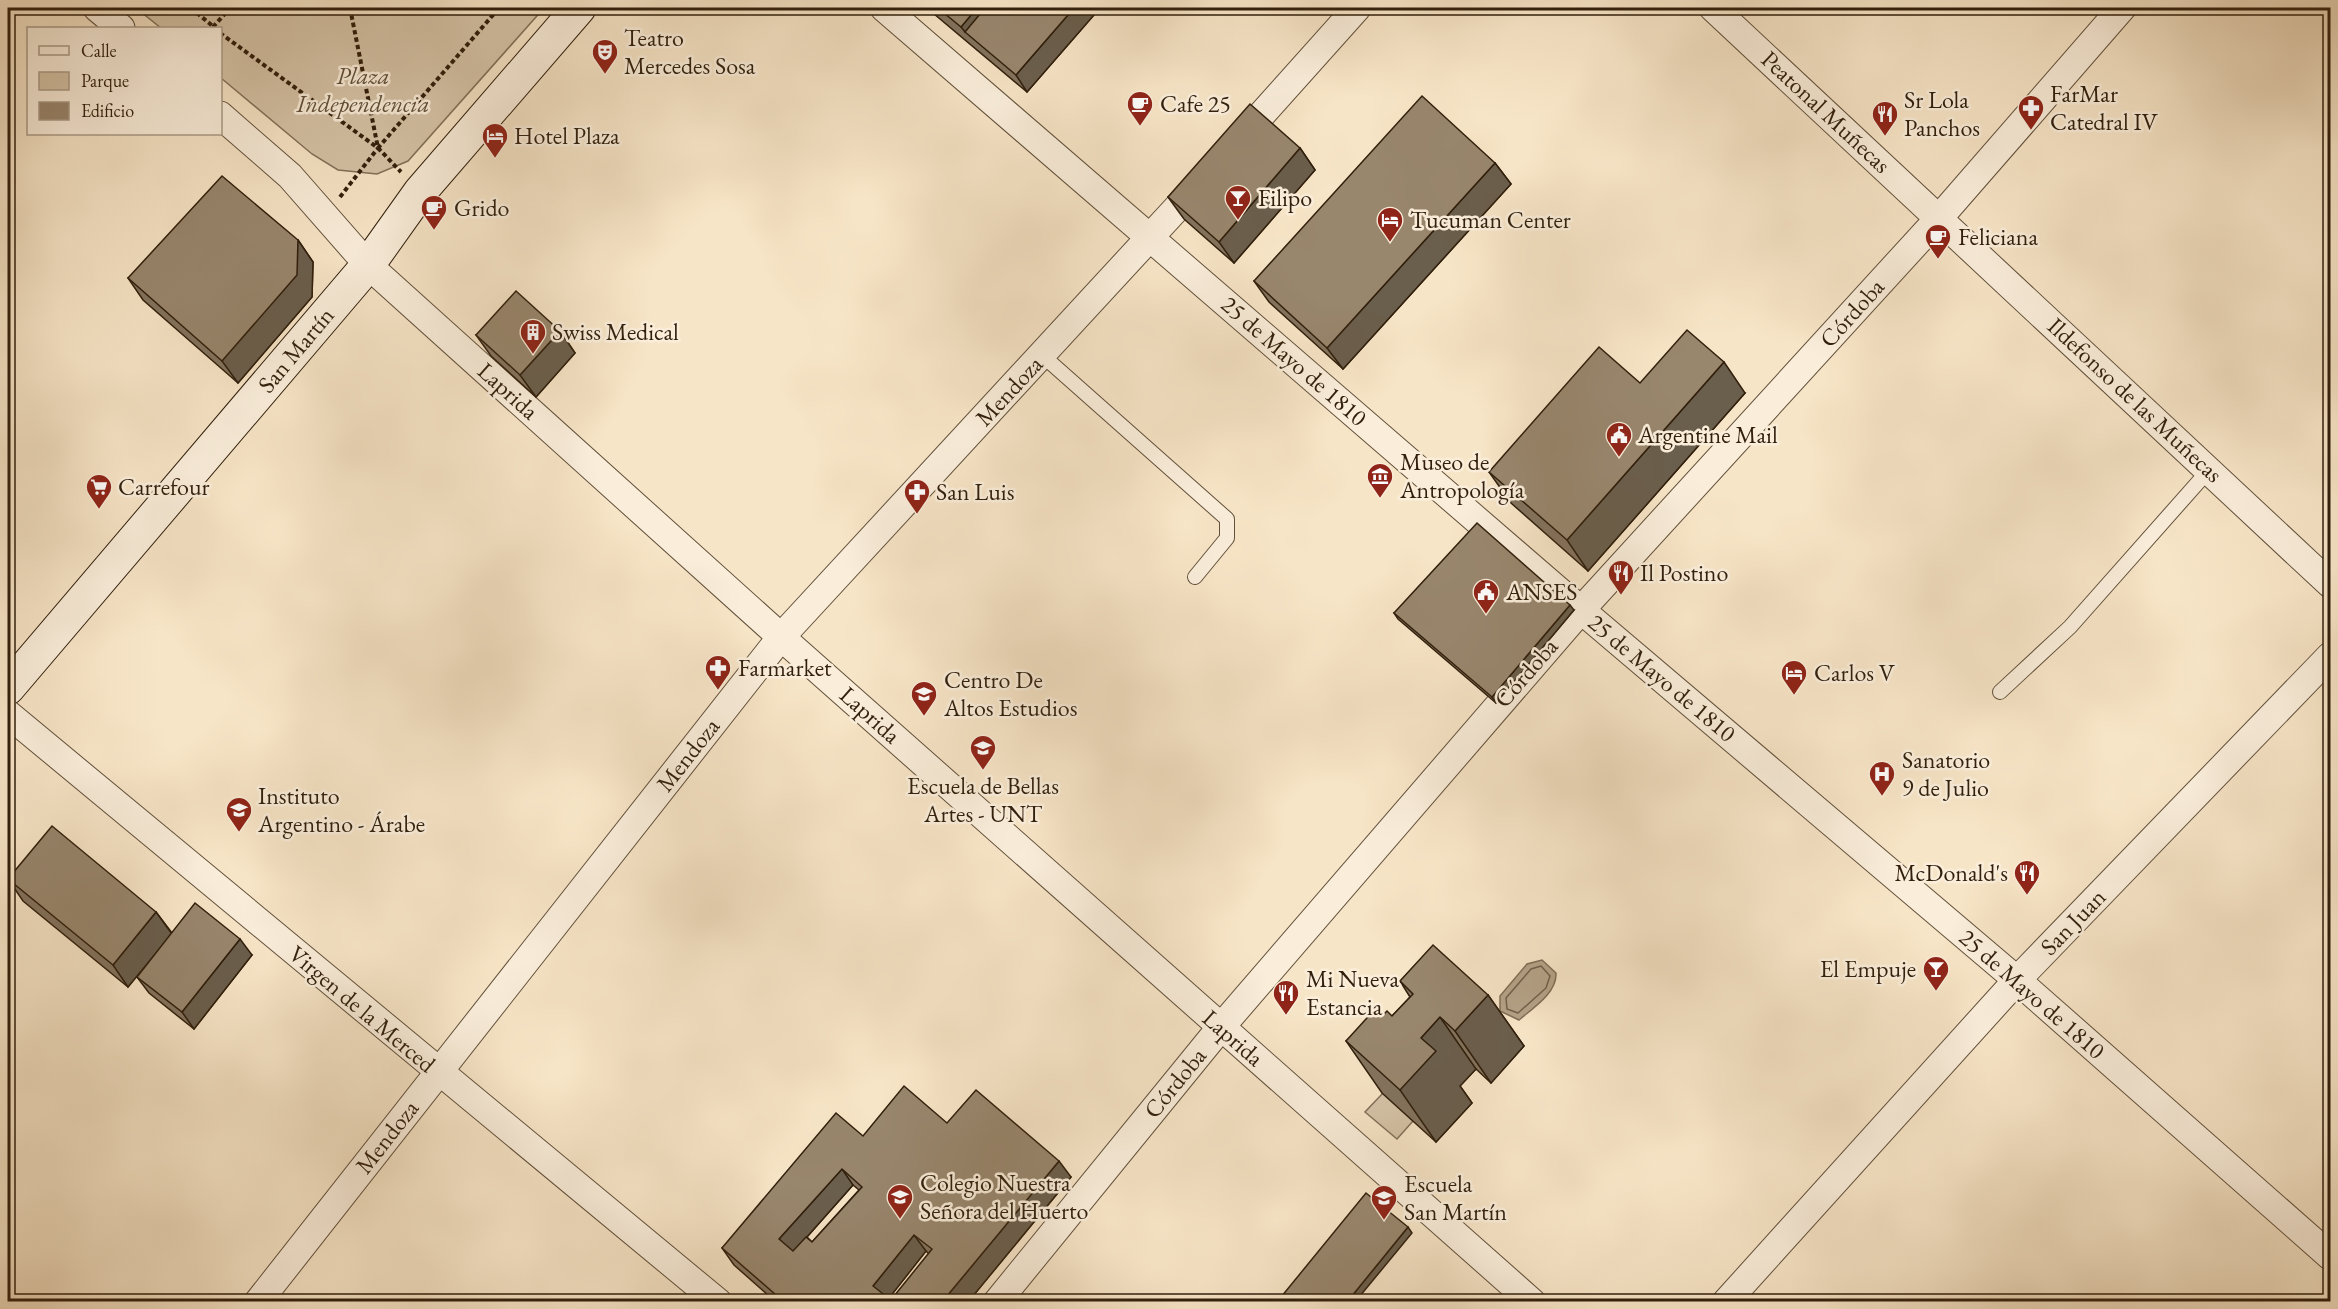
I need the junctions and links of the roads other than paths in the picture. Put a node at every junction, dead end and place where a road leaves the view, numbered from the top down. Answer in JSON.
{"nodes":[{"id":1,"x":97,"y":8,"type":"edge"},
{"id":2,"x":579,"y":8,"type":"edge"},
{"id":3,"x":884,"y":8,"type":"edge"},
{"id":4,"x":1357,"y":8,"type":"edge"},
{"id":5,"x":1713,"y":8,"type":"edge"},
{"id":6,"x":2122,"y":8,"type":"edge"},
{"id":7,"x":120,"y":27,"type":"edge"},
{"id":8,"x":222,"y":117,"type":"edge"},
{"id":9,"x":1940,"y":217,"type":"junction"},
{"id":10,"x":1151,"y":238,"type":"junction"},
{"id":11,"x":368,"y":265,"type":"junction"},
{"id":12,"x":1042,"y":355,"type":"junction"},
{"id":13,"x":2209,"y":470,"type":"junction"},
{"id":14,"x":1195,"y":577,"type":"dead end"},
{"id":15,"x":2331,"y":584,"type":"edge"},
{"id":16,"x":1581,"y":609,"type":"junction"},
{"id":17,"x":782,"y":637,"type":"junction"},
{"id":18,"x":2331,"y":656,"type":"edge"},
{"id":19,"x":8,"y":688,"type":"edge"},
{"id":20,"x":2000,"y":692,"type":"dead end"},
{"id":21,"x":8,"y":714,"type":"edge"},
{"id":22,"x":2017,"y":980,"type":"junction"},
{"id":23,"x":1221,"y":1027,"type":"junction"},
{"id":24,"x":438,"y":1071,"type":"junction"},
{"id":25,"x":2331,"y":1256,"type":"edge"},
{"id":26,"x":258,"y":1302,"type":"edge"},
{"id":27,"x":718,"y":1302,"type":"edge"},
{"id":28,"x":997,"y":1302,"type":"edge"},
{"id":29,"x":1532,"y":1302,"type":"edge"},
{"id":30,"x":1726,"y":1302,"type":"edge"}],
"edges":[{"from":1,"to":7,"type":"street"},
{"from":2,"to":11,"type":"main road","name":"San Martín"},
{"from":3,"to":10,"type":"street","name":"25 de Mayo de 1810"},
{"from":4,"to":10,"type":"street","name":"Mendoza"},
{"from":5,"to":9,"type":"street","name":"Peatonal Muñecas"},
{"from":6,"to":9,"type":"street","name":"Córdoba"},
{"from":8,"to":11,"type":"street","name":"Laprida"},
{"from":9,"to":13,"type":"street","name":"Ildefonso de las Muñecas"},
{"from":9,"to":16,"type":"street","name":"Córdoba"},
{"from":10,"to":12,"type":"street","name":"Mendoza"},
{"from":10,"to":16,"type":"street","name":"25 de Mayo de 1810"},
{"from":11,"to":17,"type":"street","name":"Laprida"},
{"from":11,"to":19,"type":"main road","name":"San Martín"},
{"from":12,"to":14,"type":"lane"},
{"from":12,"to":17,"type":"street","name":"Mendoza"},
{"from":13,"to":15,"type":"street","name":"Ildefonso de las Muñecas"},
{"from":13,"to":20,"type":"lane"},
{"from":16,"to":22,"type":"street","name":"25 de Mayo de 1810"},
{"from":16,"to":23,"type":"street","name":"Córdoba"},
{"from":17,"to":23,"type":"street","name":"Laprida"},
{"from":17,"to":24,"type":"street","name":"Mendoza"},
{"from":18,"to":22,"type":"street","name":"San Juan"},
{"from":21,"to":24,"type":"street","name":"Virgen de la Merced"},
{"from":22,"to":25,"type":"street","name":"25 de Mayo de 1810"},
{"from":22,"to":30,"type":"street","name":"San Juan"},
{"from":23,"to":28,"type":"street","name":"Córdoba"},
{"from":23,"to":29,"type":"street","name":"Laprida"},
{"from":24,"to":26,"type":"street","name":"Mendoza"},
{"from":24,"to":27,"type":"street","name":"Virgen de la Merced"}]}
